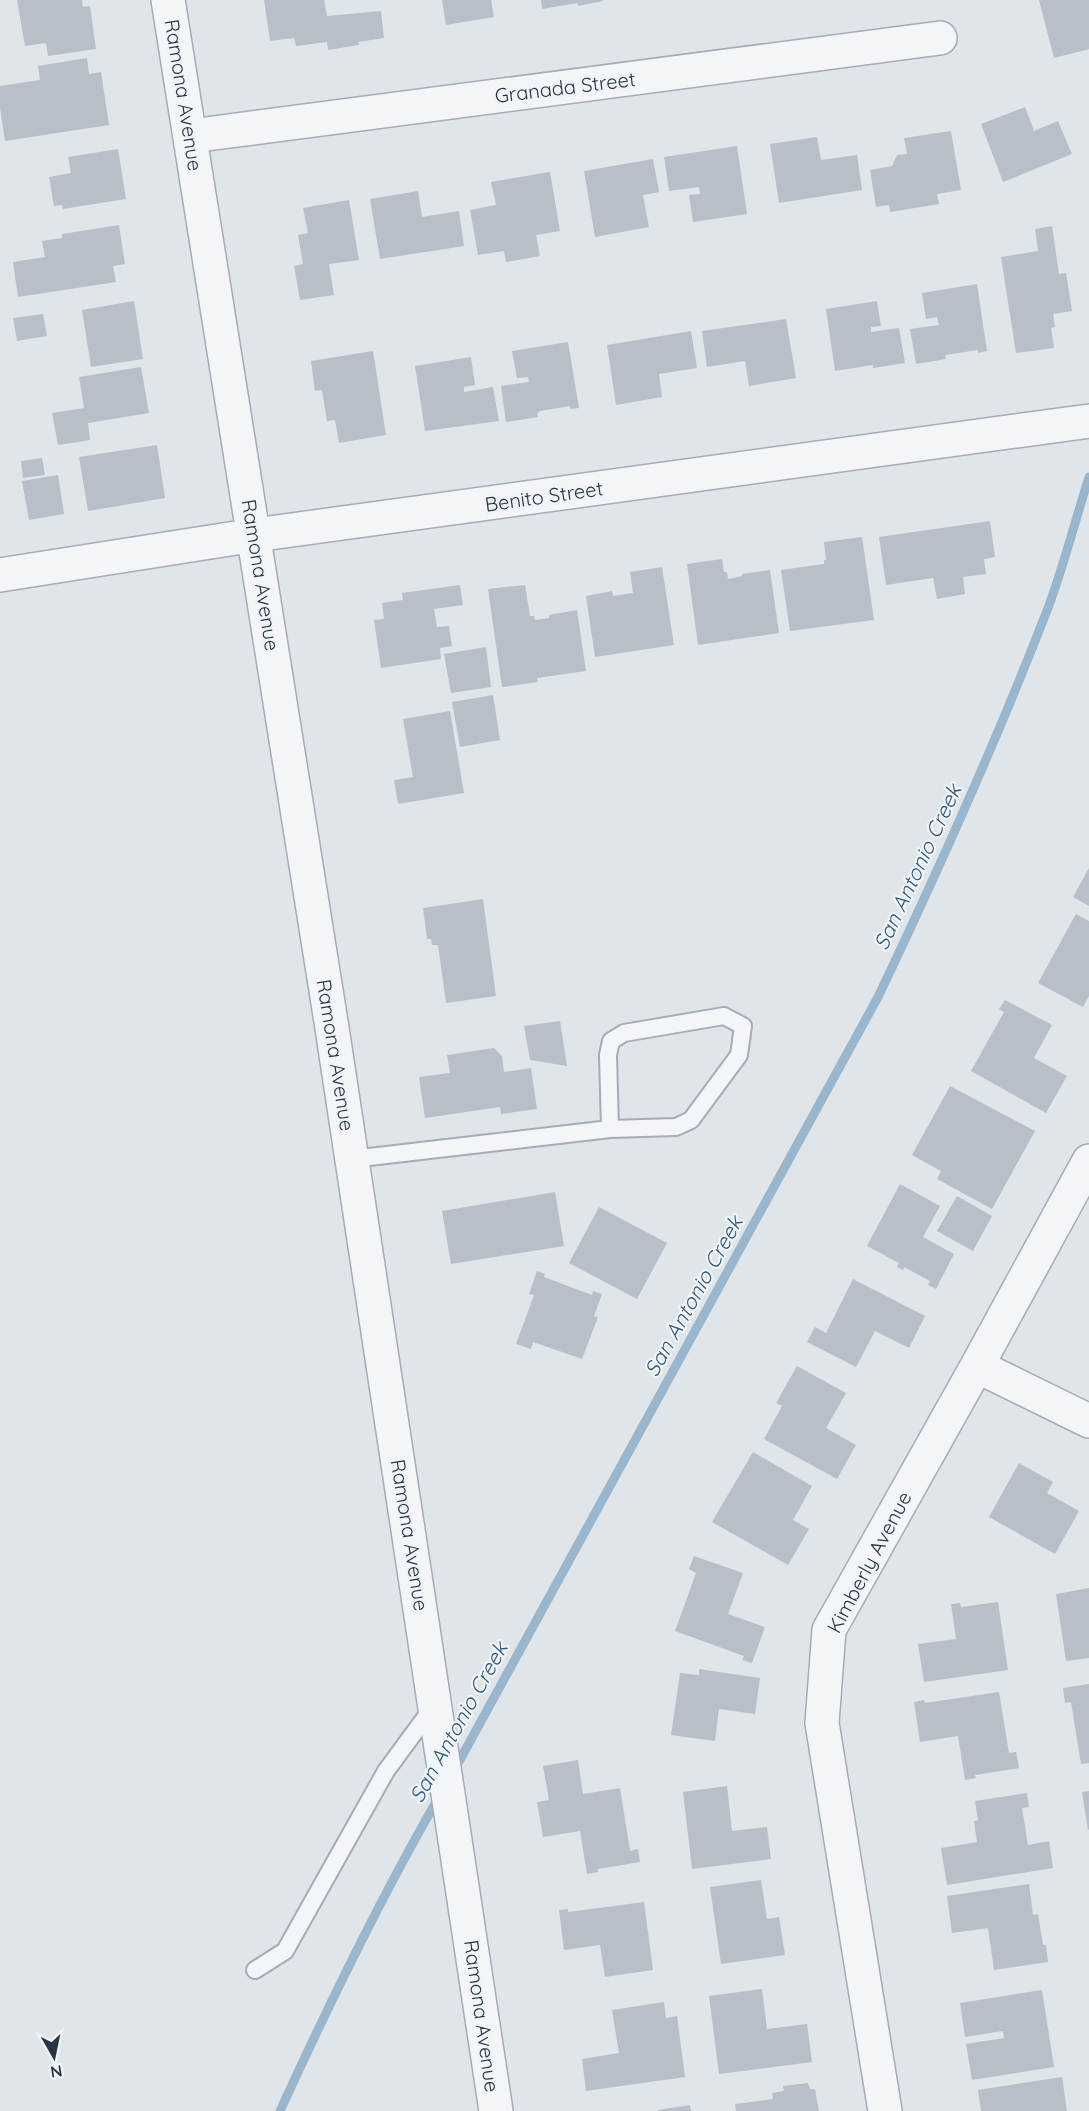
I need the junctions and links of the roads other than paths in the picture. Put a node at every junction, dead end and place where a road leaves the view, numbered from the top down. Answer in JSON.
{"nodes":[{"id":1,"x":168,"y":0,"type":"edge"},
{"id":2,"x":940,"y":38,"type":"dead end"},
{"id":3,"x":191,"y":136,"type":"junction"},
{"id":4,"x":1089,"y":421,"type":"edge"},
{"id":5,"x":255,"y":535,"type":"junction"},
{"id":6,"x":0,"y":574,"type":"edge"},
{"id":7,"x":610,"y":1129,"type":"junction"},
{"id":8,"x":352,"y":1159,"type":"junction"},
{"id":9,"x":1089,"y":1161,"type":"edge"},
{"id":10,"x":977,"y":1366,"type":"junction"},
{"id":11,"x":1089,"y":1420,"type":"edge"},
{"id":12,"x":436,"y":1703,"type":"junction"},
{"id":13,"x":255,"y":1971,"type":"dead end"},
{"id":14,"x":496,"y":2111,"type":"edge"},
{"id":15,"x":885,"y":2111,"type":"edge"}],
"edges":[{"from":1,"to":3,"type":"street","name":"Ramona Avenue"},
{"from":2,"to":3,"type":"street","name":"Granada Street"},
{"from":3,"to":5,"type":"street","name":"Ramona Avenue"},
{"from":4,"to":5,"type":"street","name":"Benito Street"},
{"from":5,"to":6,"type":"street","name":"Benito Street"},
{"from":5,"to":8,"type":"street","name":"Ramona Avenue"},
{"from":7,"to":7,"type":"lane"},
{"from":7,"to":8,"type":"lane"},
{"from":8,"to":12,"type":"street","name":"Ramona Avenue"},
{"from":9,"to":10,"type":"street","name":"Kimberly Avenue"},
{"from":10,"to":11,"type":"street"},
{"from":10,"to":15,"type":"street","name":"Kimberly Avenue"},
{"from":12,"to":13,"type":"lane"},
{"from":12,"to":14,"type":"street","name":"Ramona Avenue"}]}
